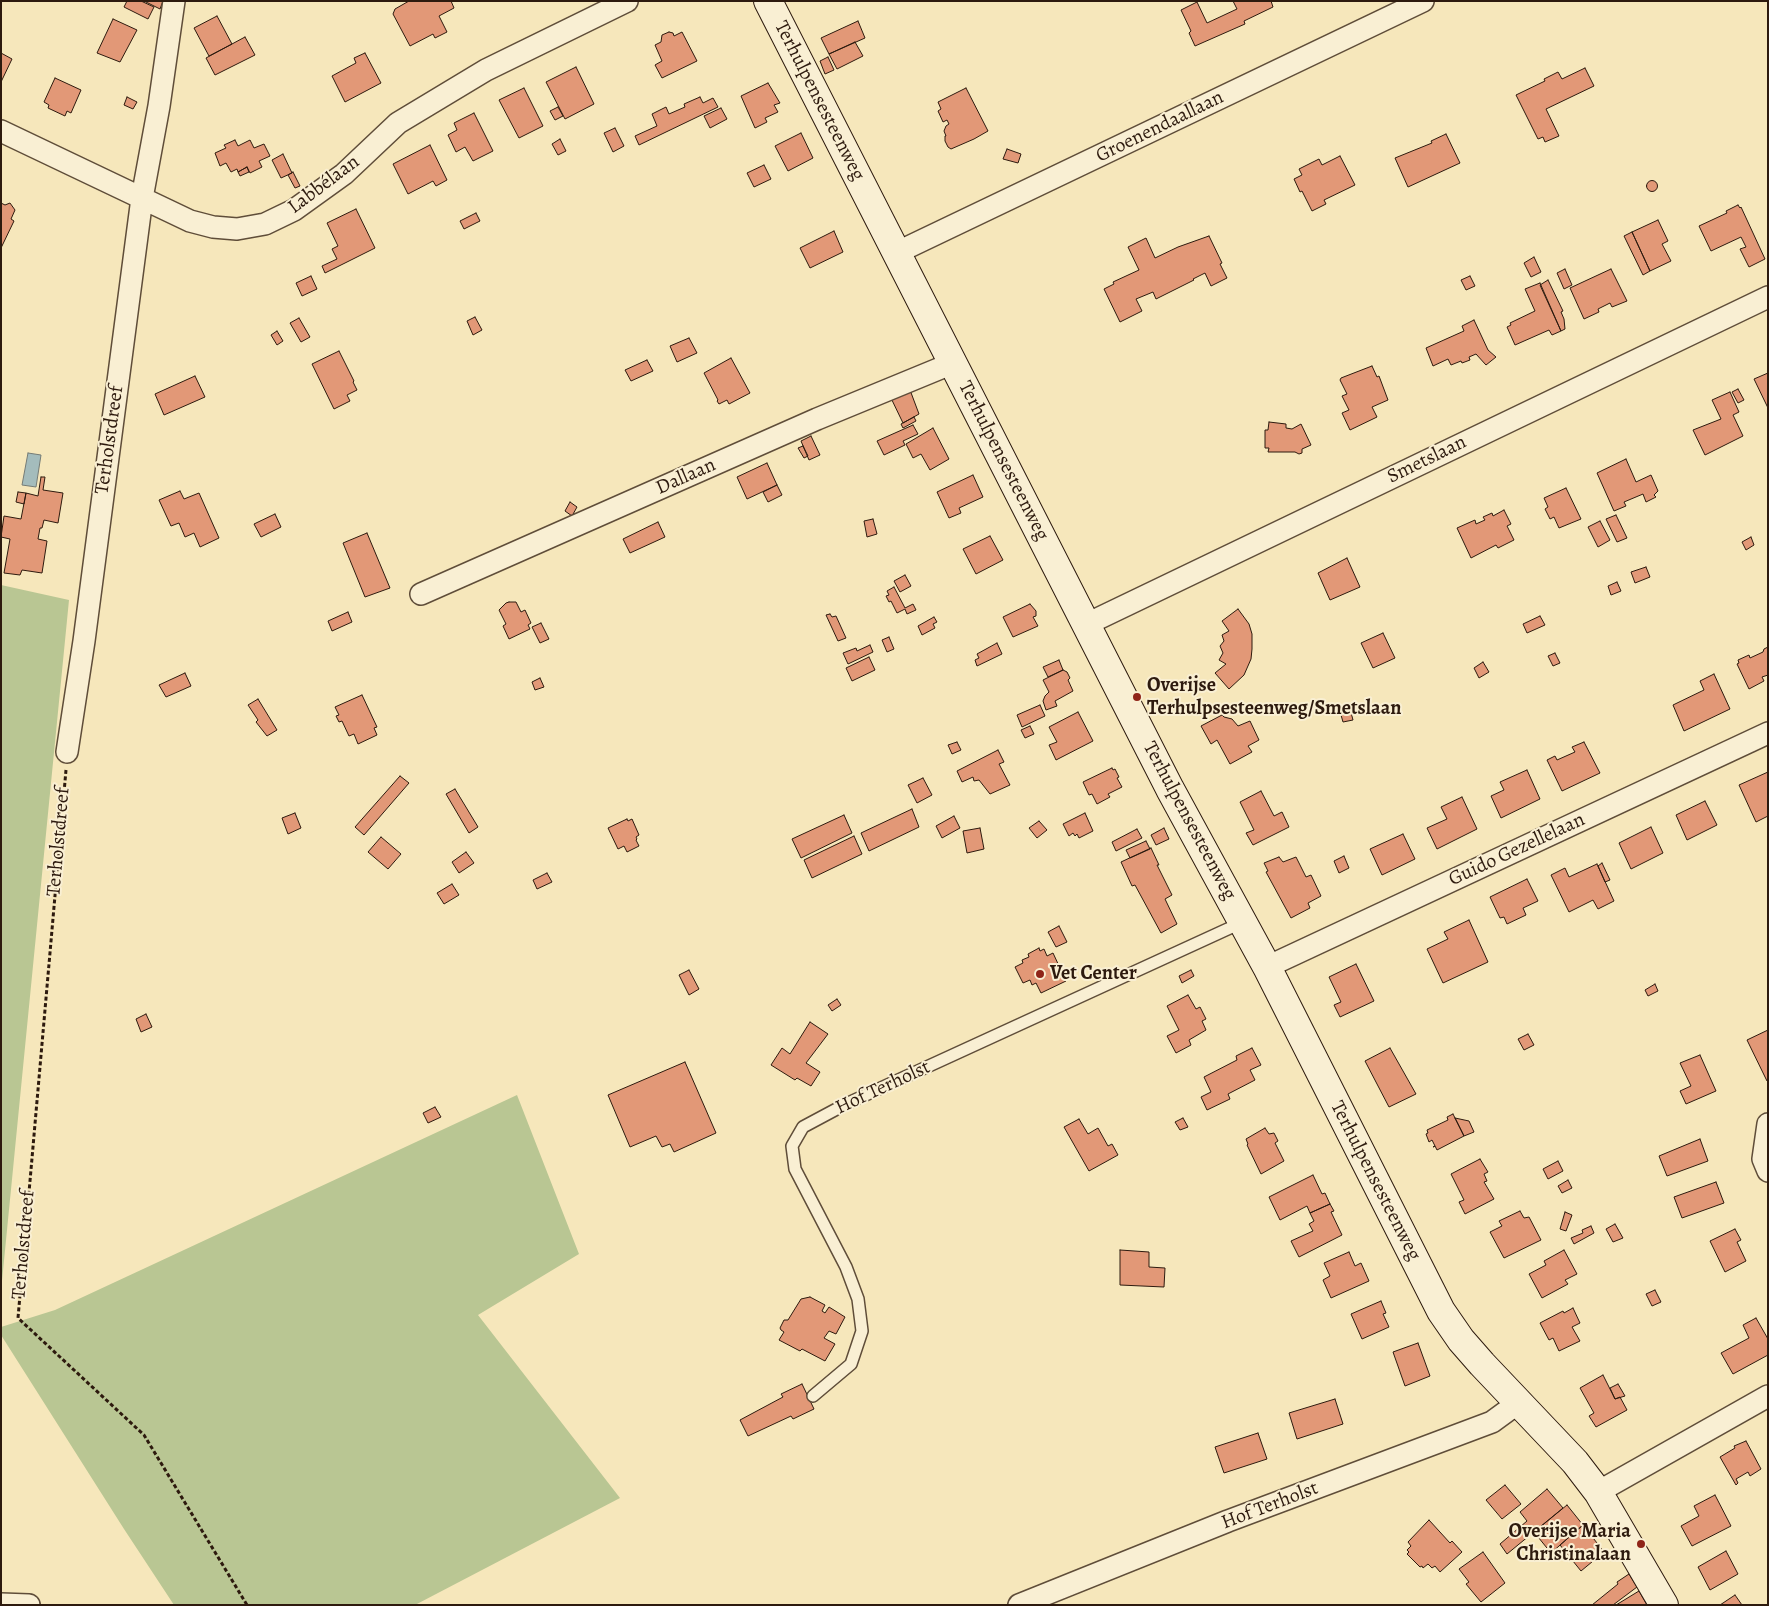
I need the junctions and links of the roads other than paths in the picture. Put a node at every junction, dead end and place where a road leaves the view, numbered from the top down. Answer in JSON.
{"nodes":[{"id":1,"x":174,"y":1,"type":"edge"},
{"id":2,"x":627,"y":1,"type":"edge"},
{"id":3,"x":768,"y":1,"type":"edge"},
{"id":4,"x":1423,"y":1,"type":"edge"},
{"id":5,"x":1,"y":131,"type":"edge"},
{"id":6,"x":142,"y":198,"type":"junction"},
{"id":7,"x":896,"y":253,"type":"junction"},
{"id":8,"x":1768,"y":297,"type":"edge"},
{"id":9,"x":953,"y":364,"type":"junction"},
{"id":10,"x":421,"y":594,"type":"dead end"},
{"id":11,"x":1087,"y":624,"type":"junction"},
{"id":12,"x":1768,"y":733,"type":"edge"},
{"id":13,"x":67,"y":752,"type":"road end"},
{"id":14,"x":1243,"y":922,"type":"junction"},
{"id":15,"x":1267,"y":967,"type":"junction"},
{"id":16,"x":1768,"y":1124,"type":"edge"},
{"id":17,"x":1768,"y":1171,"type":"edge"},
{"id":18,"x":813,"y":1396,"type":"dead end"},
{"id":19,"x":1768,"y":1396,"type":"edge"},
{"id":20,"x":1518,"y":1403,"type":"junction"},
{"id":21,"x":1598,"y":1492,"type":"junction"},
{"id":22,"x":1,"y":1604,"type":"edge"},
{"id":23,"x":29,"y":1605,"type":"edge"},
{"id":24,"x":1019,"y":1605,"type":"edge"},
{"id":25,"x":1664,"y":1605,"type":"edge"}],
"edges":[{"from":1,"to":6,"type":"street","name":"Terholstdreef"},
{"from":2,"to":6,"type":"street","name":"Labbélaan"},
{"from":3,"to":7,"type":"main road","name":"Terhulpensesteenweg"},
{"from":4,"to":7,"type":"street","name":"Groenendaallaan"},
{"from":5,"to":6,"type":"street","name":"Labbélaan"},
{"from":6,"to":13,"type":"street","name":"Terholstdreef"},
{"from":7,"to":9,"type":"main road","name":"Terhulpensesteenweg"},
{"from":8,"to":11,"type":"street","name":"Smetslaan"},
{"from":9,"to":10,"type":"street","name":"Dallaan"},
{"from":9,"to":11,"type":"main road","name":"Terhulpensesteenweg"},
{"from":11,"to":14,"type":"main road","name":"Terhulpensesteenweg"},
{"from":12,"to":15,"type":"street","name":"Guido Gezellelaan"},
{"from":14,"to":15,"type":"main road","name":"Terhulpensesteenweg"},
{"from":14,"to":18,"type":"lane","name":"Hof Terholst"},
{"from":15,"to":20,"type":"main road","name":"Terhulpensesteenweg"},
{"from":16,"to":17,"type":"street"},
{"from":19,"to":21,"type":"street"},
{"from":20,"to":21,"type":"main road","name":"Terhulpensesteenweg"},
{"from":20,"to":24,"type":"street","name":"Hof Terholst"},
{"from":21,"to":25,"type":"main road","name":"Terhulpensesteenweg"},
{"from":22,"to":23,"type":"street"}]}
